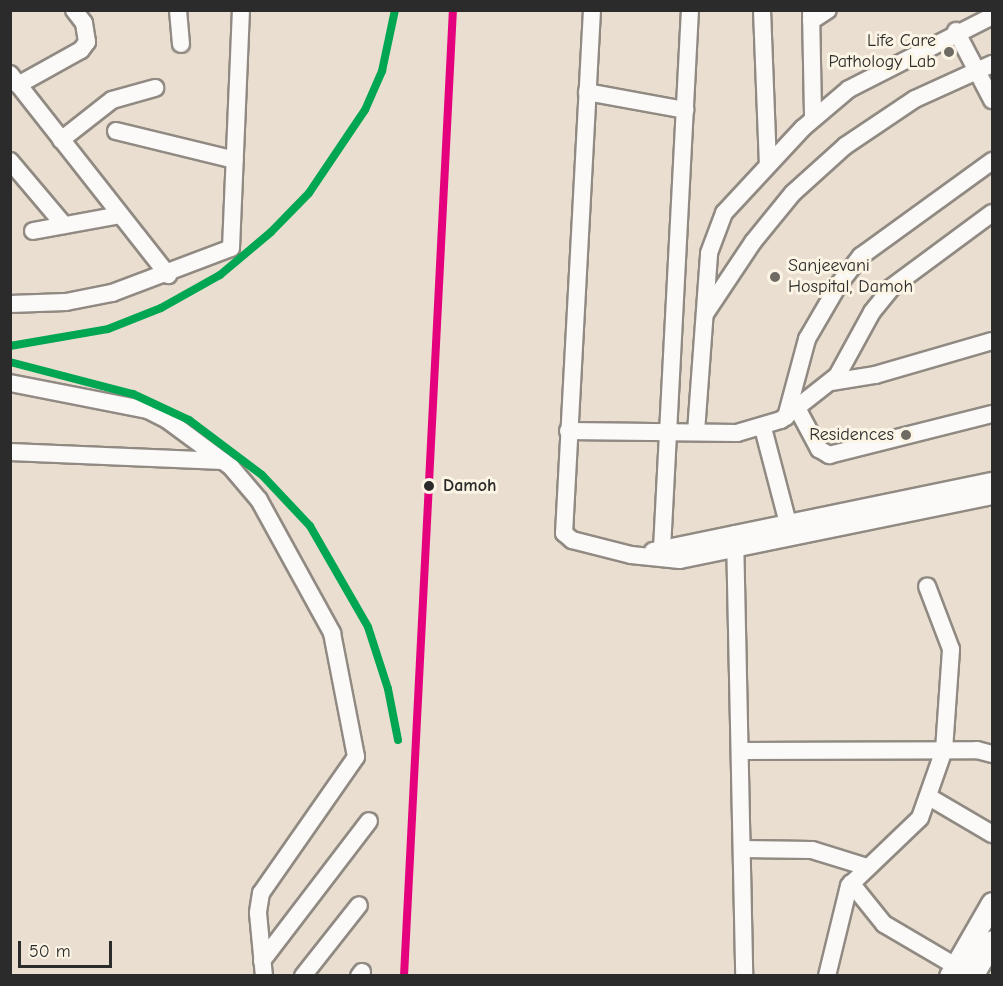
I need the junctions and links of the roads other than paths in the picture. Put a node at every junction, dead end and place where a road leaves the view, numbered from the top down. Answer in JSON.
{"nodes":[{"id":1,"x":75,"y":10,"type":"edge"},
{"id":2,"x":178,"y":10,"type":"edge"},
{"id":3,"x":242,"y":10,"type":"edge"},
{"id":4,"x":592,"y":10,"type":"edge"},
{"id":5,"x":690,"y":10,"type":"edge"},
{"id":6,"x":762,"y":10,"type":"edge"},
{"id":7,"x":828,"y":10,"type":"edge"},
{"id":8,"x":989,"y":10,"type":"edge"},
{"id":9,"x":811,"y":16,"type":"edge"},
{"id":10,"x":993,"y":16,"type":"edge"},
{"id":11,"x":956,"y":32,"type":"junction"},
{"id":12,"x":181,"y":44,"type":"dead end"},
{"id":13,"x":993,"y":64,"type":"edge"},
{"id":14,"x":976,"y":70,"type":"junction"},
{"id":15,"x":14,"y":79,"type":"edge"},
{"id":16,"x":155,"y":88,"type":"dead end"},
{"id":17,"x":587,"y":92,"type":"junction"},
{"id":18,"x":993,"y":100,"type":"edge"},
{"id":19,"x":686,"y":110,"type":"junction"},
{"id":20,"x":813,"y":118,"type":"junction"},
{"id":21,"x":116,"y":131,"type":"dead end"},
{"id":22,"x":61,"y":140,"type":"junction"},
{"id":23,"x":10,"y":160,"type":"edge"},
{"id":24,"x":235,"y":160,"type":"junction"},
{"id":25,"x":993,"y":160,"type":"edge"},
{"id":26,"x":768,"y":164,"type":"junction"},
{"id":27,"x":993,"y":213,"type":"edge"},
{"id":28,"x":120,"y":215,"type":"junction"},
{"id":29,"x":64,"y":225,"type":"junction"},
{"id":30,"x":33,"y":231,"type":"dead end"},
{"id":31,"x":168,"y":274,"type":"junction"},
{"id":32,"x":10,"y":304,"type":"edge"},
{"id":33,"x":705,"y":316,"type":"junction"},
{"id":34,"x":993,"y":341,"type":"edge"},
{"id":35,"x":831,"y":382,"type":"junction"},
{"id":36,"x":10,"y":383,"type":"edge"},
{"id":37,"x":792,"y":412,"type":"junction"},
{"id":38,"x":993,"y":414,"type":"edge"},
{"id":39,"x":763,"y":428,"type":"junction"},
{"id":40,"x":568,"y":431,"type":"junction"},
{"id":41,"x":670,"y":432,"type":"junction"},
{"id":42,"x":696,"y":432,"type":"junction"},
{"id":43,"x":10,"y":452,"type":"edge"},
{"id":44,"x":223,"y":461,"type":"junction"},
{"id":45,"x":993,"y":481,"type":"edge"},
{"id":46,"x":980,"y":493,"type":"edge"},
{"id":47,"x":896,"y":508,"type":"junction"},
{"id":48,"x":788,"y":523,"type":"junction"},
{"id":49,"x":736,"y":541,"type":"junction"},
{"id":50,"x":662,"y":549,"type":"junction"},
{"id":51,"x":631,"y":555,"type":"junction"},
{"id":52,"x":927,"y":586,"type":"dead end"},
{"id":53,"x":944,"y":750,"type":"junction"},
{"id":54,"x":740,"y":751,"type":"junction"},
{"id":55,"x":993,"y":754,"type":"edge"},
{"id":56,"x":929,"y":797,"type":"junction"},
{"id":57,"x":369,"y":821,"type":"dead end"},
{"id":58,"x":993,"y":834,"type":"edge"},
{"id":59,"x":742,"y":849,"type":"junction"},
{"id":60,"x":867,"y":867,"type":"junction"},
{"id":61,"x":851,"y":883,"type":"junction"},
{"id":62,"x":993,"y":903,"type":"edge"},
{"id":63,"x":359,"y":905,"type":"dead end"},
{"id":64,"x":993,"y":941,"type":"edge"},
{"id":65,"x":263,"y":968,"type":"edge"},
{"id":66,"x":963,"y":973,"type":"edge"},
{"id":67,"x":303,"y":975,"type":"edge"},
{"id":68,"x":744,"y":975,"type":"edge"},
{"id":69,"x":827,"y":975,"type":"edge"}],
"edges":[{"from":1,"to":15,"type":"street"},
{"from":2,"to":12,"type":"street"},
{"from":3,"to":24,"type":"street"},
{"from":4,"to":17,"type":"street"},
{"from":5,"to":19,"type":"street"},
{"from":6,"to":26,"type":"street"},
{"from":7,"to":9,"type":"street"},
{"from":8,"to":10,"type":"street"},
{"from":9,"to":20,"type":"street"},
{"from":10,"to":11,"type":"street"},
{"from":11,"to":14,"type":"street"},
{"from":11,"to":20,"type":"street"},
{"from":13,"to":14,"type":"street"},
{"from":14,"to":18,"type":"street"},
{"from":14,"to":33,"type":"street"},
{"from":15,"to":22,"type":"street"},
{"from":16,"to":22,"type":"street"},
{"from":17,"to":19,"type":"street"},
{"from":17,"to":40,"type":"street"},
{"from":19,"to":41,"type":"street"},
{"from":20,"to":26,"type":"street"},
{"from":21,"to":24,"type":"street"},
{"from":22,"to":28,"type":"street"},
{"from":23,"to":29,"type":"street"},
{"from":24,"to":31,"type":"street"},
{"from":25,"to":37,"type":"street"},
{"from":26,"to":33,"type":"street"},
{"from":27,"to":35,"type":"street"},
{"from":28,"to":29,"type":"street"},
{"from":28,"to":31,"type":"street"},
{"from":29,"to":30,"type":"street"},
{"from":31,"to":32,"type":"street"},
{"from":33,"to":42,"type":"street"},
{"from":34,"to":35,"type":"street"},
{"from":35,"to":37,"type":"street"},
{"from":36,"to":44,"type":"street"},
{"from":37,"to":38,"type":"street"},
{"from":37,"to":39,"type":"street"},
{"from":39,"to":42,"type":"street"},
{"from":39,"to":48,"type":"street"},
{"from":40,"to":41,"type":"street"},
{"from":40,"to":51,"type":"street"},
{"from":41,"to":42,"type":"street"},
{"from":41,"to":50,"type":"street"},
{"from":43,"to":44,"type":"street"},
{"from":44,"to":65,"type":"street"},
{"from":45,"to":46,"type":"street"},
{"from":46,"to":47,"type":"street"},
{"from":47,"to":48,"type":"street"},
{"from":47,"to":49,"type":"street"},
{"from":48,"to":49,"type":"street"},
{"from":49,"to":50,"type":"street"},
{"from":49,"to":51,"type":"street"},
{"from":49,"to":54,"type":"street"},
{"from":50,"to":51,"type":"street"},
{"from":52,"to":53,"type":"street"},
{"from":53,"to":54,"type":"street"},
{"from":53,"to":55,"type":"street"},
{"from":53,"to":56,"type":"street"},
{"from":54,"to":59,"type":"street"},
{"from":56,"to":58,"type":"street"},
{"from":56,"to":60,"type":"street"},
{"from":57,"to":65,"type":"street"},
{"from":59,"to":60,"type":"street"},
{"from":59,"to":68,"type":"street"},
{"from":60,"to":61,"type":"street"},
{"from":61,"to":66,"type":"street"},
{"from":61,"to":69,"type":"street"},
{"from":62,"to":66,"type":"main road"},
{"from":63,"to":67,"type":"street"},
{"from":64,"to":66,"type":"main road"}]}
